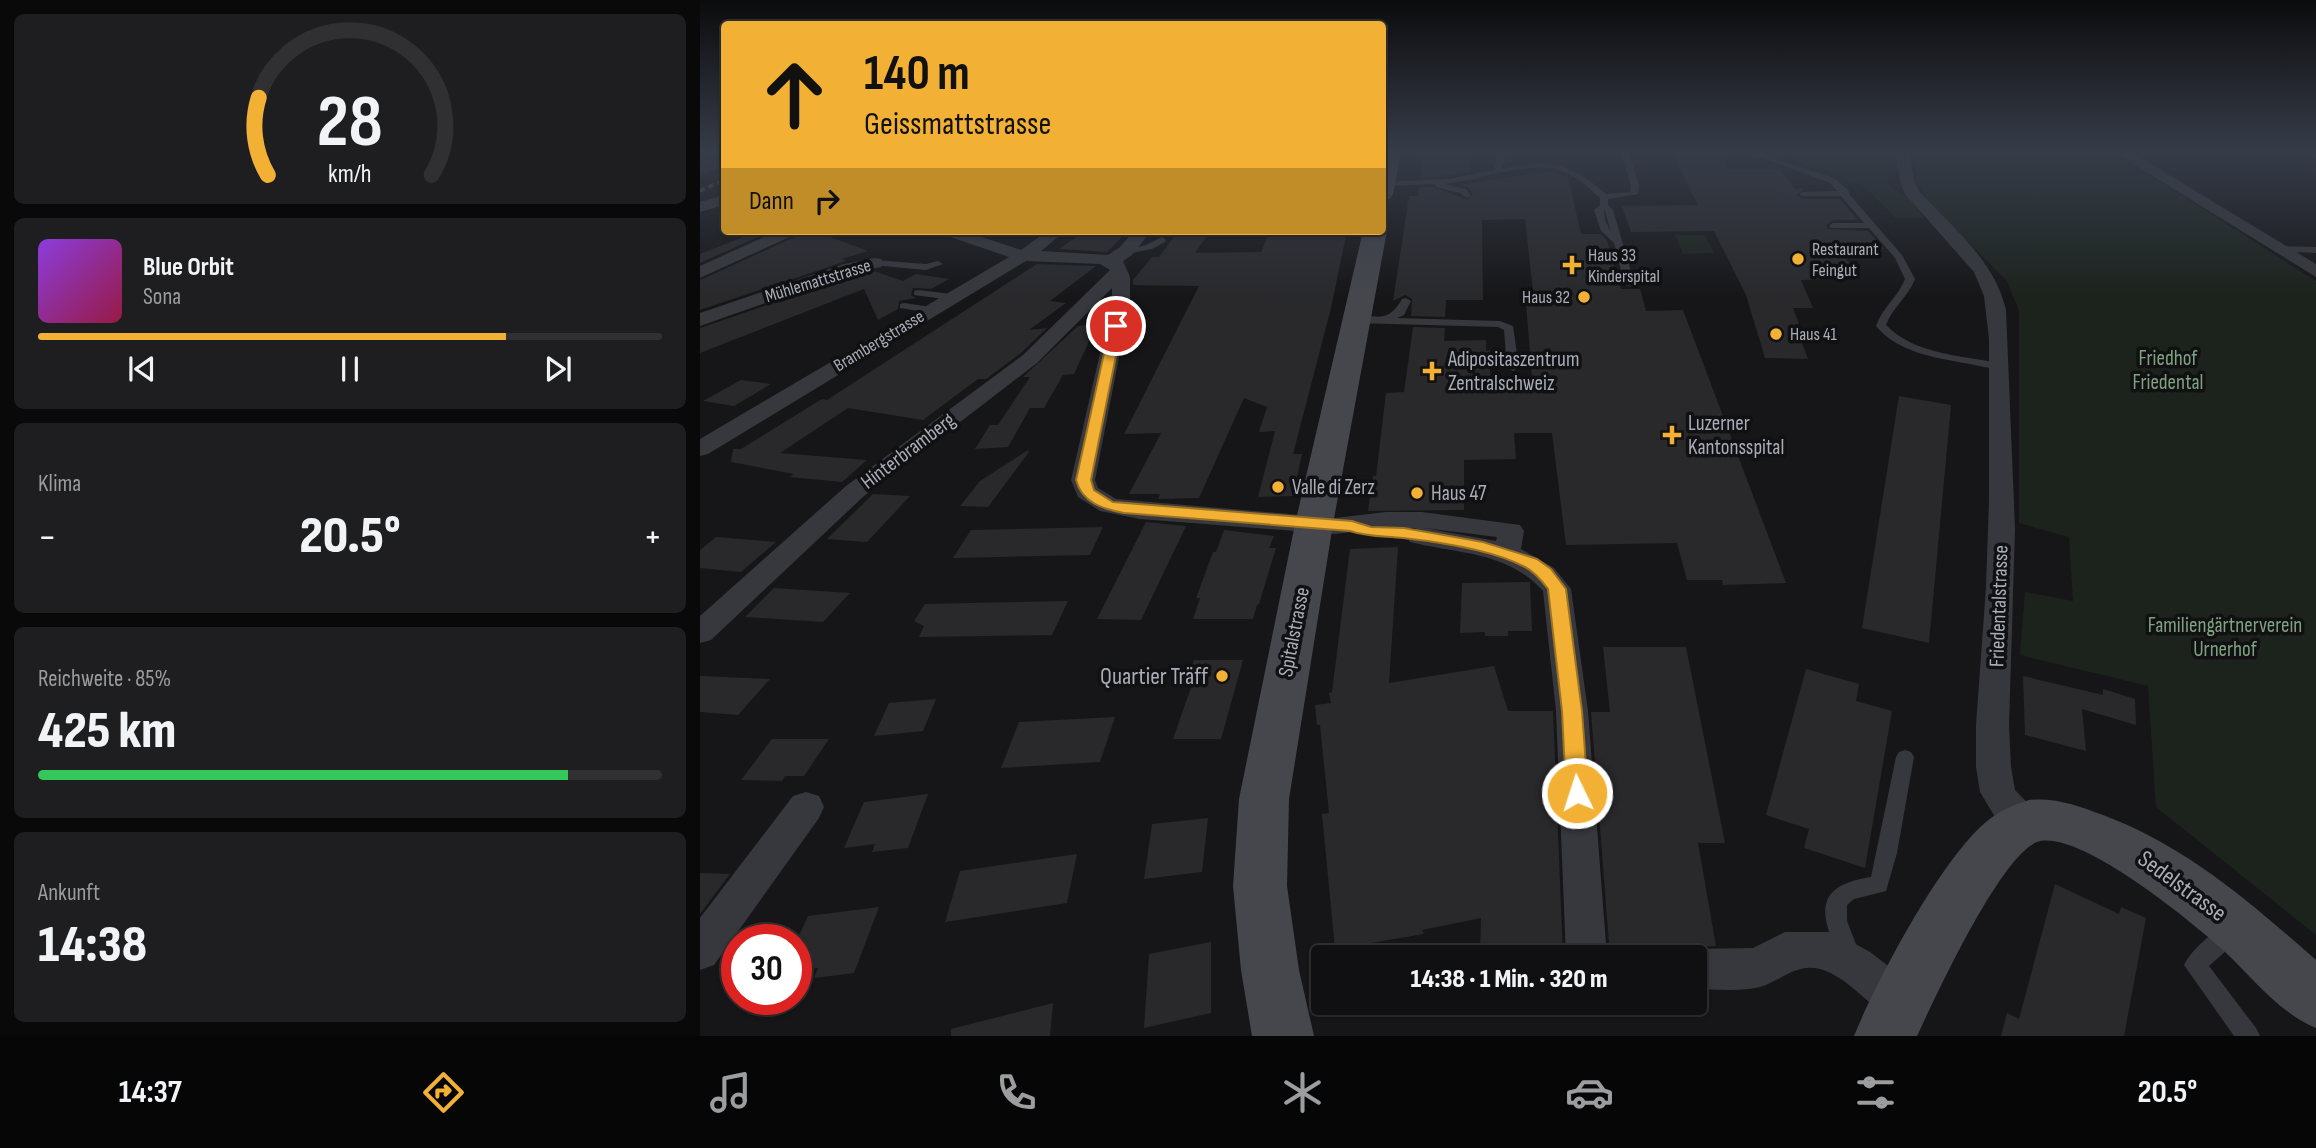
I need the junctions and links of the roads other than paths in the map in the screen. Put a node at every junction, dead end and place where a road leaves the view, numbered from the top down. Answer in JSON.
{"nodes":[{"id":1,"x":1836,"y":200,"type":"edge"},
{"id":2,"x":1919,"y":200,"type":"edge"},
{"id":3,"x":2199,"y":200,"type":"edge"},
{"id":4,"x":1604,"y":201,"type":"edge"},
{"id":5,"x":1839,"y":201,"type":"joint"},
{"id":6,"x":721,"y":203,"type":"edge"},
{"id":7,"x":1840,"y":215,"type":"dead end"},
{"id":8,"x":701,"y":217,"type":"edge"},
{"id":9,"x":1866,"y":221,"type":"junction"},
{"id":10,"x":1833,"y":226,"type":"dead end"},
{"id":11,"x":781,"y":235,"type":"edge"},
{"id":12,"x":960,"y":235,"type":"edge"},
{"id":13,"x":1052,"y":235,"type":"edge"},
{"id":14,"x":1140,"y":235,"type":"edge"},
{"id":15,"x":1376,"y":235,"type":"edge"},
{"id":16,"x":1162,"y":240,"type":"dead end"},
{"id":17,"x":2278,"y":249,"type":"junction"},
{"id":18,"x":2316,"y":250,"type":"edge"},
{"id":19,"x":1023,"y":256,"type":"junction"},
{"id":20,"x":1118,"y":261,"type":"junction"},
{"id":21,"x":876,"y":263,"type":"joint"},
{"id":22,"x":938,"y":264,"type":"dead end"},
{"id":23,"x":2316,"y":272,"type":"edge"},
{"id":24,"x":700,"y":273,"type":"edge"},
{"id":25,"x":1630,"y":285,"type":"dead end"},
{"id":26,"x":1406,"y":300,"type":"dead end"},
{"id":27,"x":925,"y":301,"type":"junction"},
{"id":28,"x":904,"y":306,"type":"dead end"},
{"id":29,"x":700,"y":320,"type":"edge"},
{"id":30,"x":1369,"y":320,"type":"junction"},
{"id":31,"x":1999,"y":366,"type":"junction"},
{"id":32,"x":1513,"y":368,"type":"dead end"},
{"id":33,"x":700,"y":449,"type":"edge"},
{"id":34,"x":1333,"y":525,"type":"junction"},
{"id":35,"x":700,"y":634,"type":"edge"},
{"id":36,"x":1905,"y":757,"type":"dead end"},
{"id":37,"x":806,"y":807,"type":"dead end"},
{"id":38,"x":2024,"y":824,"type":"junction"},
{"id":39,"x":2237,"y":927,"type":"junction"},
{"id":40,"x":1586,"y":945,"type":"edge"},
{"id":41,"x":700,"y":951,"type":"edge"},
{"id":42,"x":1855,"y":966,"type":"junction"},
{"id":43,"x":1707,"y":969,"type":"edge"},
{"id":44,"x":2316,"y":999,"type":"edge"},
{"id":45,"x":1894,"y":1019,"type":"edge"},
{"id":46,"x":1283,"y":1036,"type":"edge"},
{"id":47,"x":2249,"y":1036,"type":"edge"}],
"edges":[{"from":1,"to":5,"type":"lane"},
{"from":2,"to":31,"type":"street","name":"Friedentalstrasse"},
{"from":3,"to":17,"type":"street"},
{"from":4,"to":25,"type":"lane"},
{"from":5,"to":9,"type":"lane"},
{"from":6,"to":8,"type":"street"},
{"from":7,"to":9,"type":"lane"},
{"from":9,"to":10,"type":"lane"},
{"from":9,"to":31,"type":"lane"},
{"from":11,"to":24,"type":"street"},
{"from":12,"to":19,"type":"street"},
{"from":13,"to":19,"type":"street","name":"Brambergstrasse"},
{"from":14,"to":20,"type":"street","name":"Hinterbramberg"},
{"from":15,"to":30,"type":"main road","name":"Spitalstrasse"},
{"from":16,"to":20,"type":"lane"},
{"from":17,"to":18,"type":"lane"},
{"from":17,"to":23,"type":"street"},
{"from":19,"to":20,"type":"street"},
{"from":19,"to":27,"type":"street","name":"Brambergstrasse"},
{"from":20,"to":34,"type":"street"},
{"from":20,"to":35,"type":"street","name":"Hinterbramberg"},
{"from":21,"to":22,"type":"lane","name":"Mühlemattstrasse"},
{"from":21,"to":29,"type":"street","name":"Mühlemattstrasse"},
{"from":26,"to":30,"type":"lane"},
{"from":27,"to":28,"type":"lane"},
{"from":27,"to":33,"type":"street","name":"Brambergstrasse"},
{"from":30,"to":32,"type":"lane"},
{"from":30,"to":34,"type":"main road","name":"Spitalstrasse"},
{"from":31,"to":38,"type":"street","name":"Friedentalstrasse"},
{"from":34,"to":40,"type":"street"},
{"from":34,"to":46,"type":"main road","name":"Spitalstrasse"},
{"from":36,"to":42,"type":"lane"},
{"from":37,"to":41,"type":"street"},
{"from":38,"to":39,"type":"main road","name":"Sedelstrasse"},
{"from":38,"to":45,"type":"main road"},
{"from":39,"to":44,"type":"main road","name":"Sedelstrasse"},
{"from":39,"to":47,"type":"lane"},
{"from":42,"to":43,"type":"street"},
{"from":42,"to":45,"type":"street"}]}
